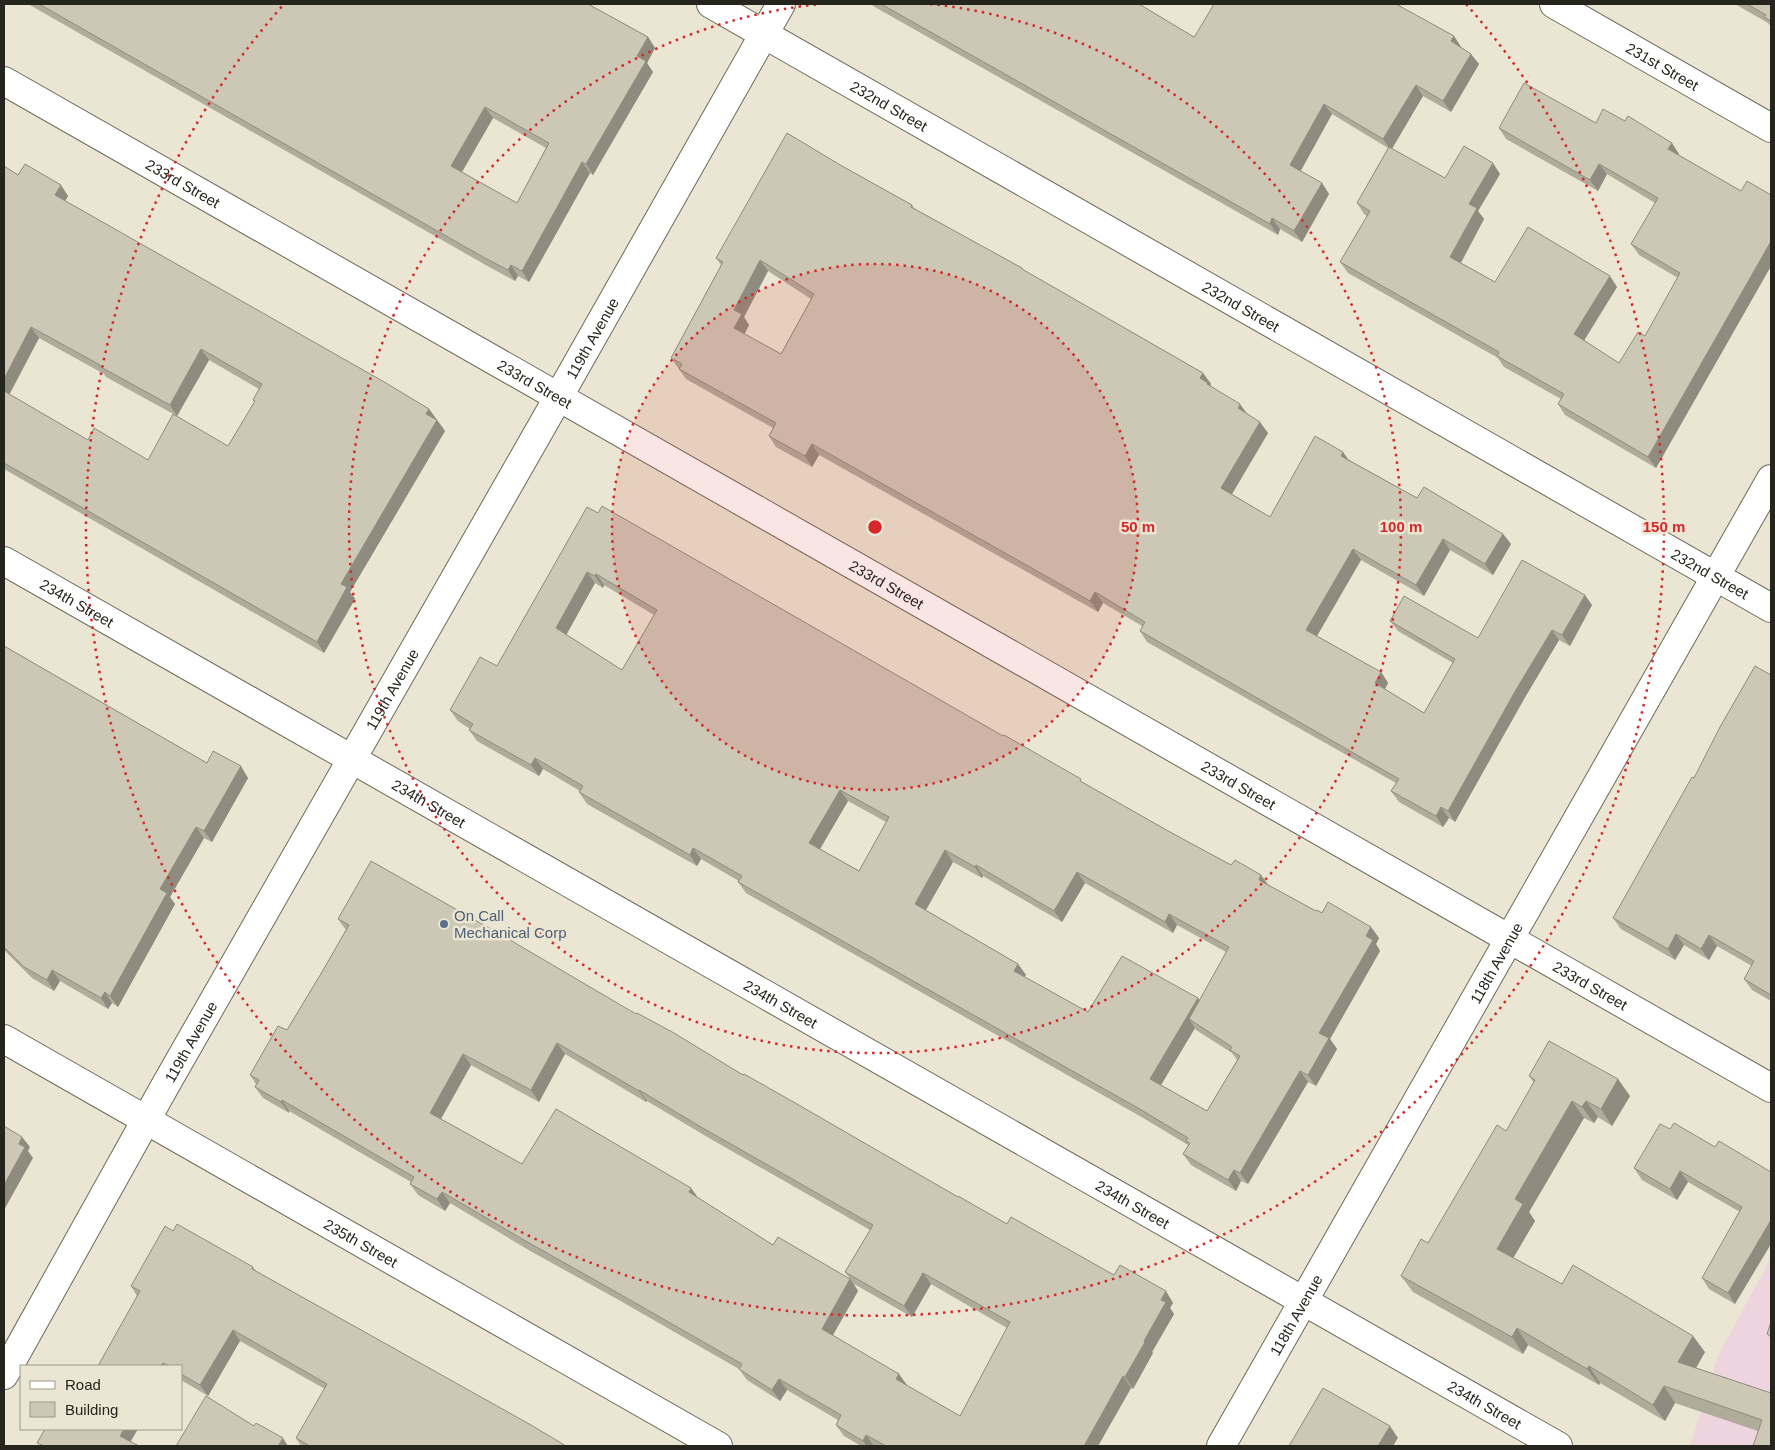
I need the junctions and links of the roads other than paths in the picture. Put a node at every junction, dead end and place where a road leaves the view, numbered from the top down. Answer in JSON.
{"nodes":[{"id":1,"x":711,"y":4,"type":"edge"},
{"id":2,"x":781,"y":4,"type":"edge"},
{"id":3,"x":1554,"y":4,"type":"edge"},
{"id":4,"x":764,"y":34,"type":"junction"},
{"id":5,"x":4,"y":81,"type":"edge"},
{"id":6,"x":1771,"y":128,"type":"edge"},
{"id":7,"x":559,"y":397,"type":"junction"},
{"id":8,"x":1771,"y":480,"type":"edge"},
{"id":9,"x":4,"y":561,"type":"edge"},
{"id":10,"x":1716,"y":576,"type":"junction"},
{"id":11,"x":1771,"y":608,"type":"edge"},
{"id":12,"x":352,"y":759,"type":"junction"},
{"id":13,"x":1509,"y":940,"type":"junction"},
{"id":14,"x":4,"y":1039,"type":"edge"},
{"id":15,"x":1771,"y":1088,"type":"edge"},
{"id":16,"x":146,"y":1120,"type":"junction"},
{"id":17,"x":1303,"y":1302,"type":"junction"},
{"id":18,"x":4,"y":1375,"type":"edge"},
{"id":19,"x":718,"y":1446,"type":"edge"},
{"id":20,"x":1221,"y":1446,"type":"edge"},
{"id":21,"x":1558,"y":1446,"type":"edge"}],
"edges":[{"from":1,"to":4,"type":"street","name":"232nd Street"},
{"from":2,"to":4,"type":"street","name":"119th Avenue"},
{"from":3,"to":6,"type":"street","name":"231st Street"},
{"from":4,"to":7,"type":"street","name":"119th Avenue"},
{"from":4,"to":10,"type":"street","name":"232nd Street"},
{"from":5,"to":7,"type":"street","name":"233rd Street"},
{"from":7,"to":12,"type":"street","name":"119th Avenue"},
{"from":7,"to":13,"type":"street","name":"233rd Street"},
{"from":8,"to":10,"type":"street","name":"118th Avenue"},
{"from":9,"to":12,"type":"street","name":"234th Street"},
{"from":10,"to":11,"type":"street","name":"232nd Street"},
{"from":10,"to":13,"type":"street","name":"118th Avenue"},
{"from":12,"to":16,"type":"street","name":"119th Avenue"},
{"from":12,"to":17,"type":"street","name":"234th Street"},
{"from":13,"to":15,"type":"street","name":"233rd Street"},
{"from":13,"to":17,"type":"street","name":"118th Avenue"},
{"from":14,"to":16,"type":"street","name":"235th Street"},
{"from":16,"to":18,"type":"street","name":"119th Avenue"},
{"from":16,"to":19,"type":"street","name":"235th Street"},
{"from":17,"to":20,"type":"street","name":"118th Avenue"},
{"from":17,"to":21,"type":"street","name":"234th Street"}]}
